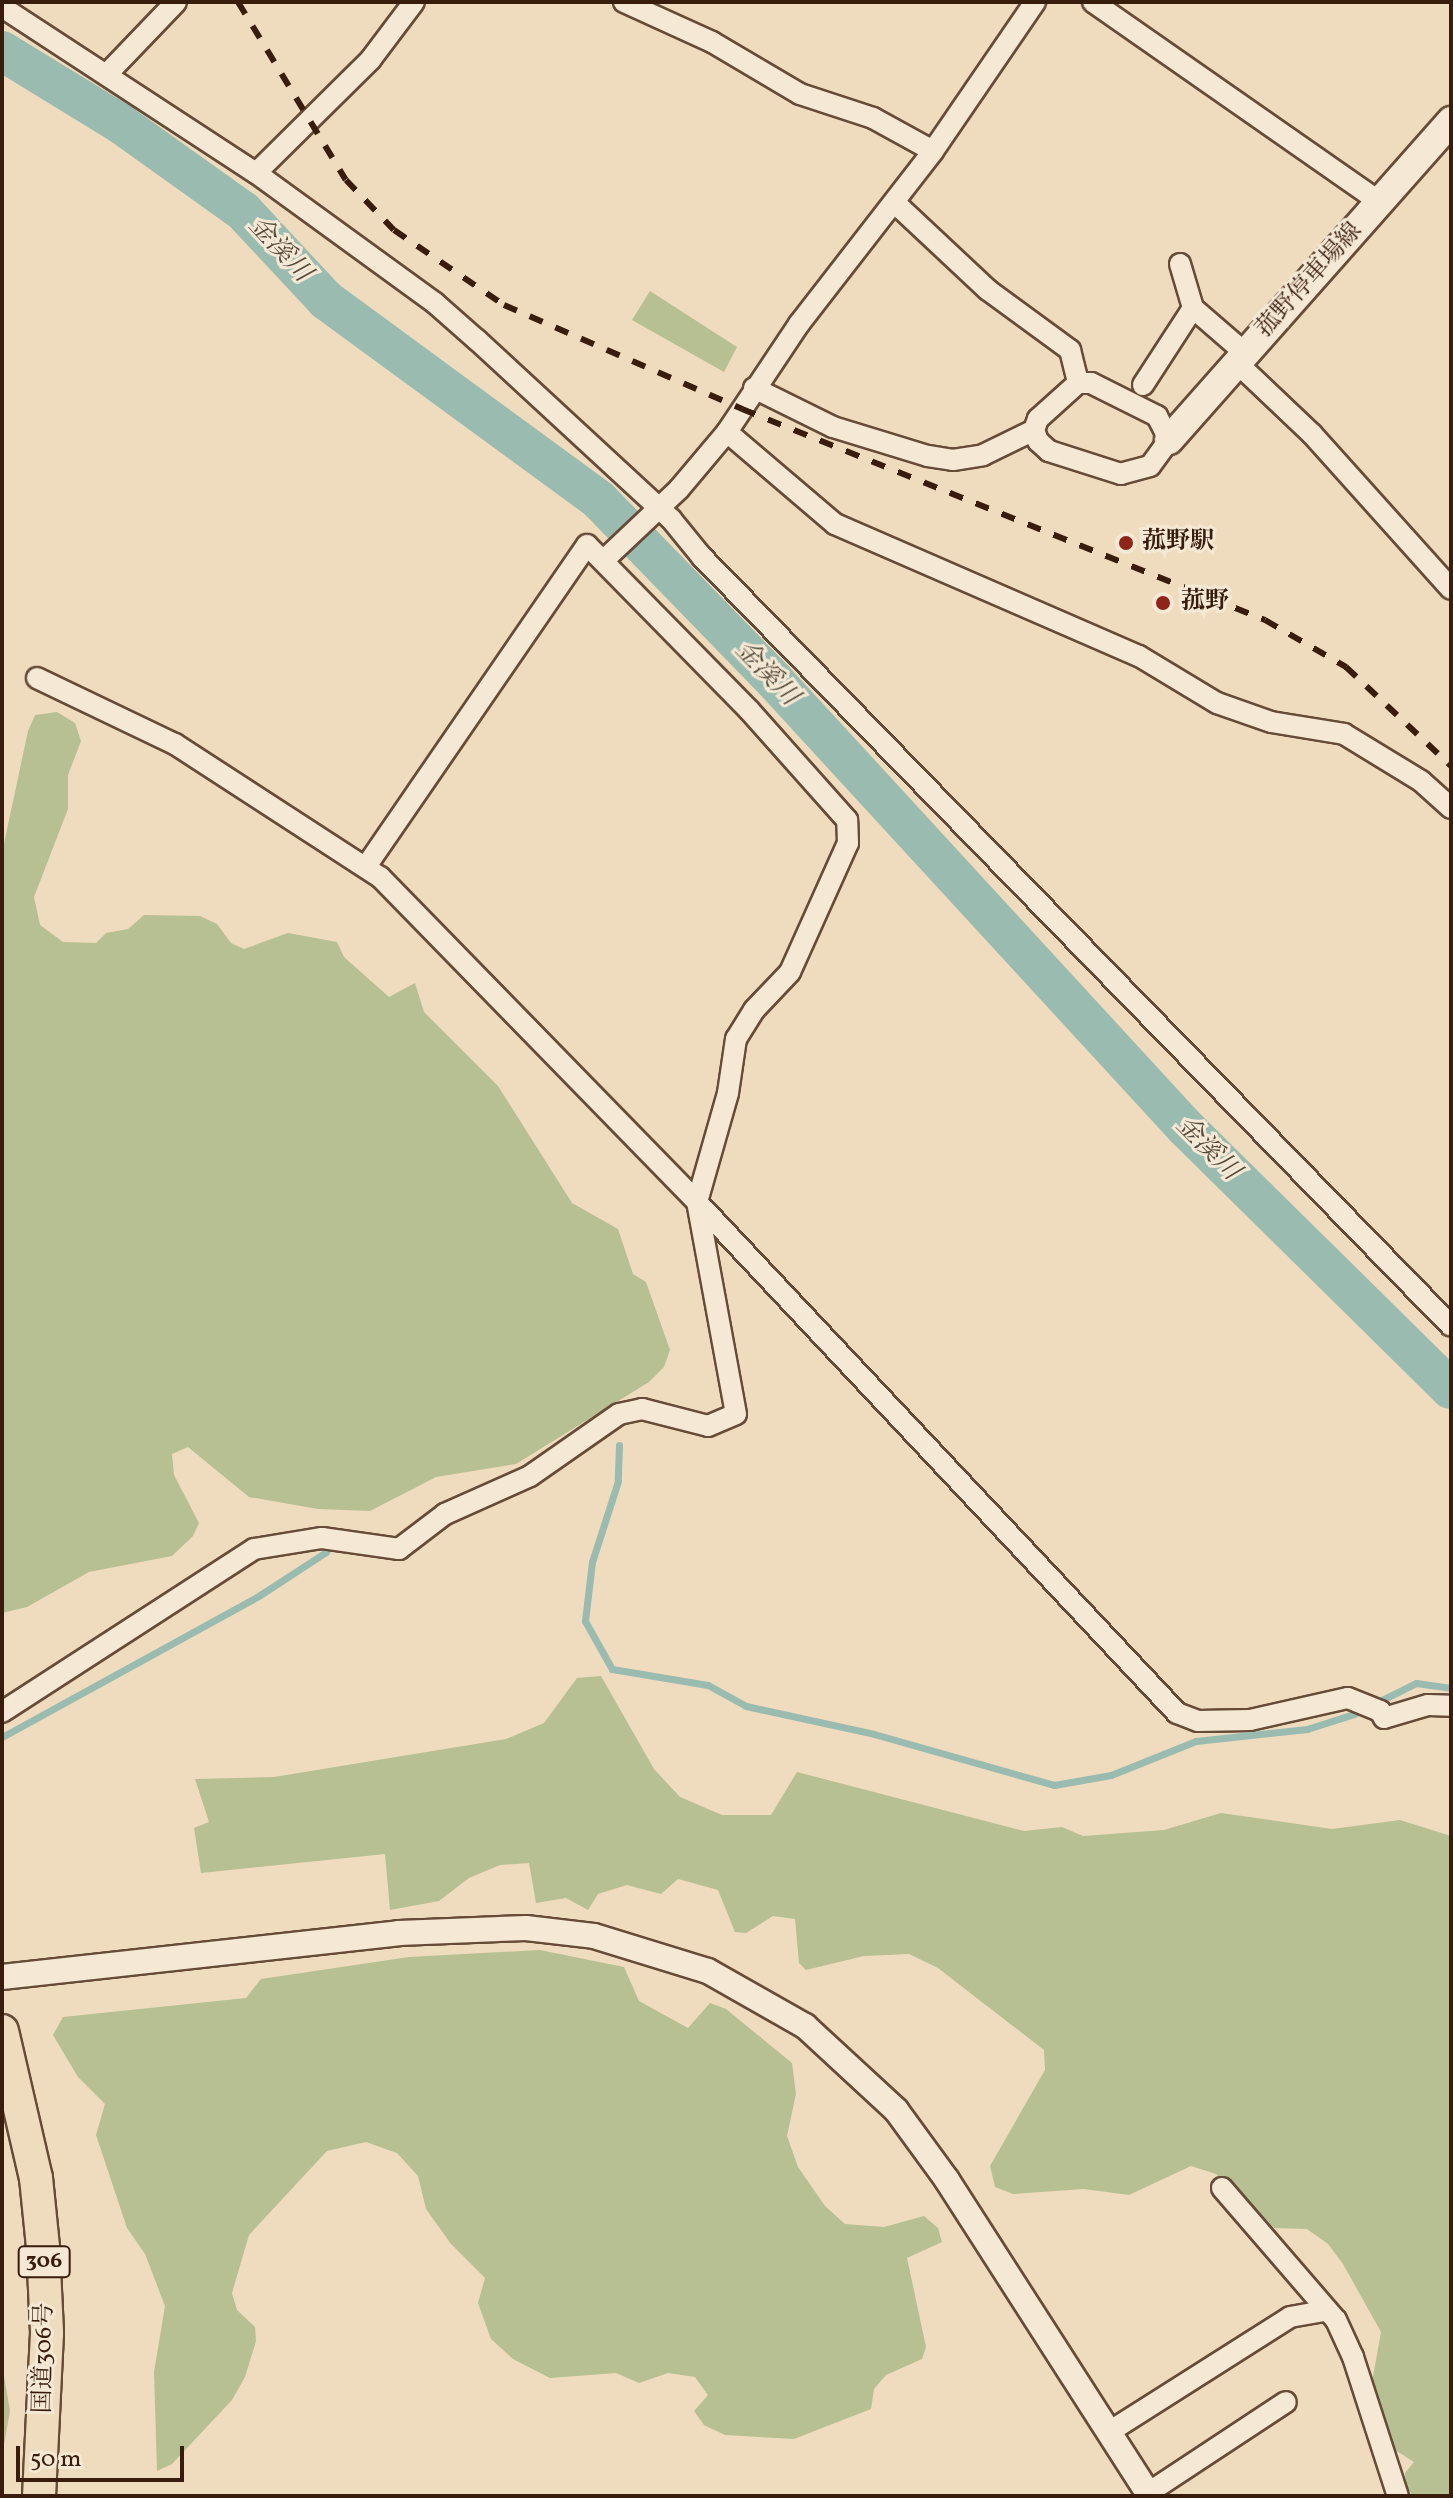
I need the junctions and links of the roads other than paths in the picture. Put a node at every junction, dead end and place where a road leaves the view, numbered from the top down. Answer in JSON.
{"nodes":[{"id":1,"x":176,"y":2,"type":"edge"},
{"id":2,"x":414,"y":2,"type":"edge"},
{"id":3,"x":624,"y":2,"type":"edge"},
{"id":4,"x":1035,"y":2,"type":"edge"},
{"id":5,"x":1093,"y":2,"type":"edge"},
{"id":6,"x":2,"y":7,"type":"edge"},
{"id":7,"x":659,"y":10,"type":"edge"},
{"id":8,"x":108,"y":73,"type":"junction"},
{"id":9,"x":1451,"y":121,"type":"edge"},
{"id":10,"x":933,"y":151,"type":"junction"},
{"id":11,"x":256,"y":173,"type":"junction"},
{"id":12,"x":895,"y":203,"type":"junction"},
{"id":13,"x":1381,"y":203,"type":"junction"},
{"id":14,"x":1180,"y":264,"type":"dead end"},
{"id":15,"x":1193,"y":308,"type":"junction"},
{"id":16,"x":1241,"y":357,"type":"junction"},
{"id":17,"x":1078,"y":383,"type":"junction"},
{"id":18,"x":1143,"y":385,"type":"dead end"},
{"id":19,"x":754,"y":388,"type":"junction"},
{"id":20,"x":1034,"y":430,"type":"junction"},
{"id":21,"x":727,"y":432,"type":"junction"},
{"id":22,"x":1169,"y":440,"type":"junction"},
{"id":23,"x":656,"y":511,"type":"junction"},
{"id":24,"x":608,"y":557,"type":"junction"},
{"id":25,"x":1451,"y":589,"type":"edge"},
{"id":26,"x":37,"y":678,"type":"dead end"},
{"id":27,"x":1451,"y":808,"type":"edge"},
{"id":28,"x":366,"y":866,"type":"junction"},
{"id":29,"x":697,"y":1202,"type":"junction"},
{"id":30,"x":1451,"y":1326,"type":"edge"},
{"id":31,"x":1451,"y":1706,"type":"edge"},
{"id":32,"x":2,"y":1712,"type":"edge"},
{"id":33,"x":2,"y":1977,"type":"edge"},
{"id":34,"x":2,"y":2031,"type":"edge"},
{"id":35,"x":1222,"y":2188,"type":"dead end"},
{"id":36,"x":1324,"y":2311,"type":"junction"},
{"id":37,"x":1286,"y":2402,"type":"dead end"},
{"id":38,"x":1109,"y":2432,"type":"junction"},
{"id":39,"x":1149,"y":2494,"type":"edge"},
{"id":40,"x":39,"y":2496,"type":"edge"},
{"id":41,"x":1398,"y":2496,"type":"edge"}],
"edges":[{"from":1,"to":8,"type":"street"},
{"from":2,"to":11,"type":"street"},
{"from":3,"to":7,"type":"street"},
{"from":4,"to":10,"type":"street"},
{"from":5,"to":13,"type":"street"},
{"from":6,"to":8,"type":"street"},
{"from":7,"to":10,"type":"street"},
{"from":8,"to":11,"type":"street"},
{"from":9,"to":13,"type":"main road","name":"菰野停車場線"},
{"from":10,"to":12,"type":"street"},
{"from":11,"to":23,"type":"street"},
{"from":12,"to":17,"type":"street"},
{"from":12,"to":19,"type":"street"},
{"from":13,"to":16,"type":"main road","name":"菰野停車場線"},
{"from":14,"to":15,"type":"street"},
{"from":15,"to":16,"type":"street"},
{"from":15,"to":18,"type":"street"},
{"from":16,"to":22,"type":"main road","name":"菰野停車場線"},
{"from":16,"to":25,"type":"street"},
{"from":17,"to":20,"type":"street"},
{"from":17,"to":22,"type":"street"},
{"from":19,"to":20,"type":"street"},
{"from":19,"to":21,"type":"street"},
{"from":20,"to":22,"type":"street"},
{"from":21,"to":23,"type":"street"},
{"from":21,"to":27,"type":"street"},
{"from":23,"to":24,"type":"street"},
{"from":23,"to":30,"type":"street"},
{"from":24,"to":28,"type":"street"},
{"from":24,"to":29,"type":"street"},
{"from":26,"to":28,"type":"street"},
{"from":28,"to":29,"type":"street"},
{"from":29,"to":31,"type":"street"},
{"from":29,"to":32,"type":"street"},
{"from":33,"to":38,"type":"street"},
{"from":34,"to":40,"type":"highway","name":"国道306号","number":"306"},
{"from":35,"to":36,"type":"street"},
{"from":36,"to":38,"type":"street"},
{"from":36,"to":41,"type":"street"},
{"from":37,"to":39,"type":"street"},
{"from":38,"to":39,"type":"street"}]}
